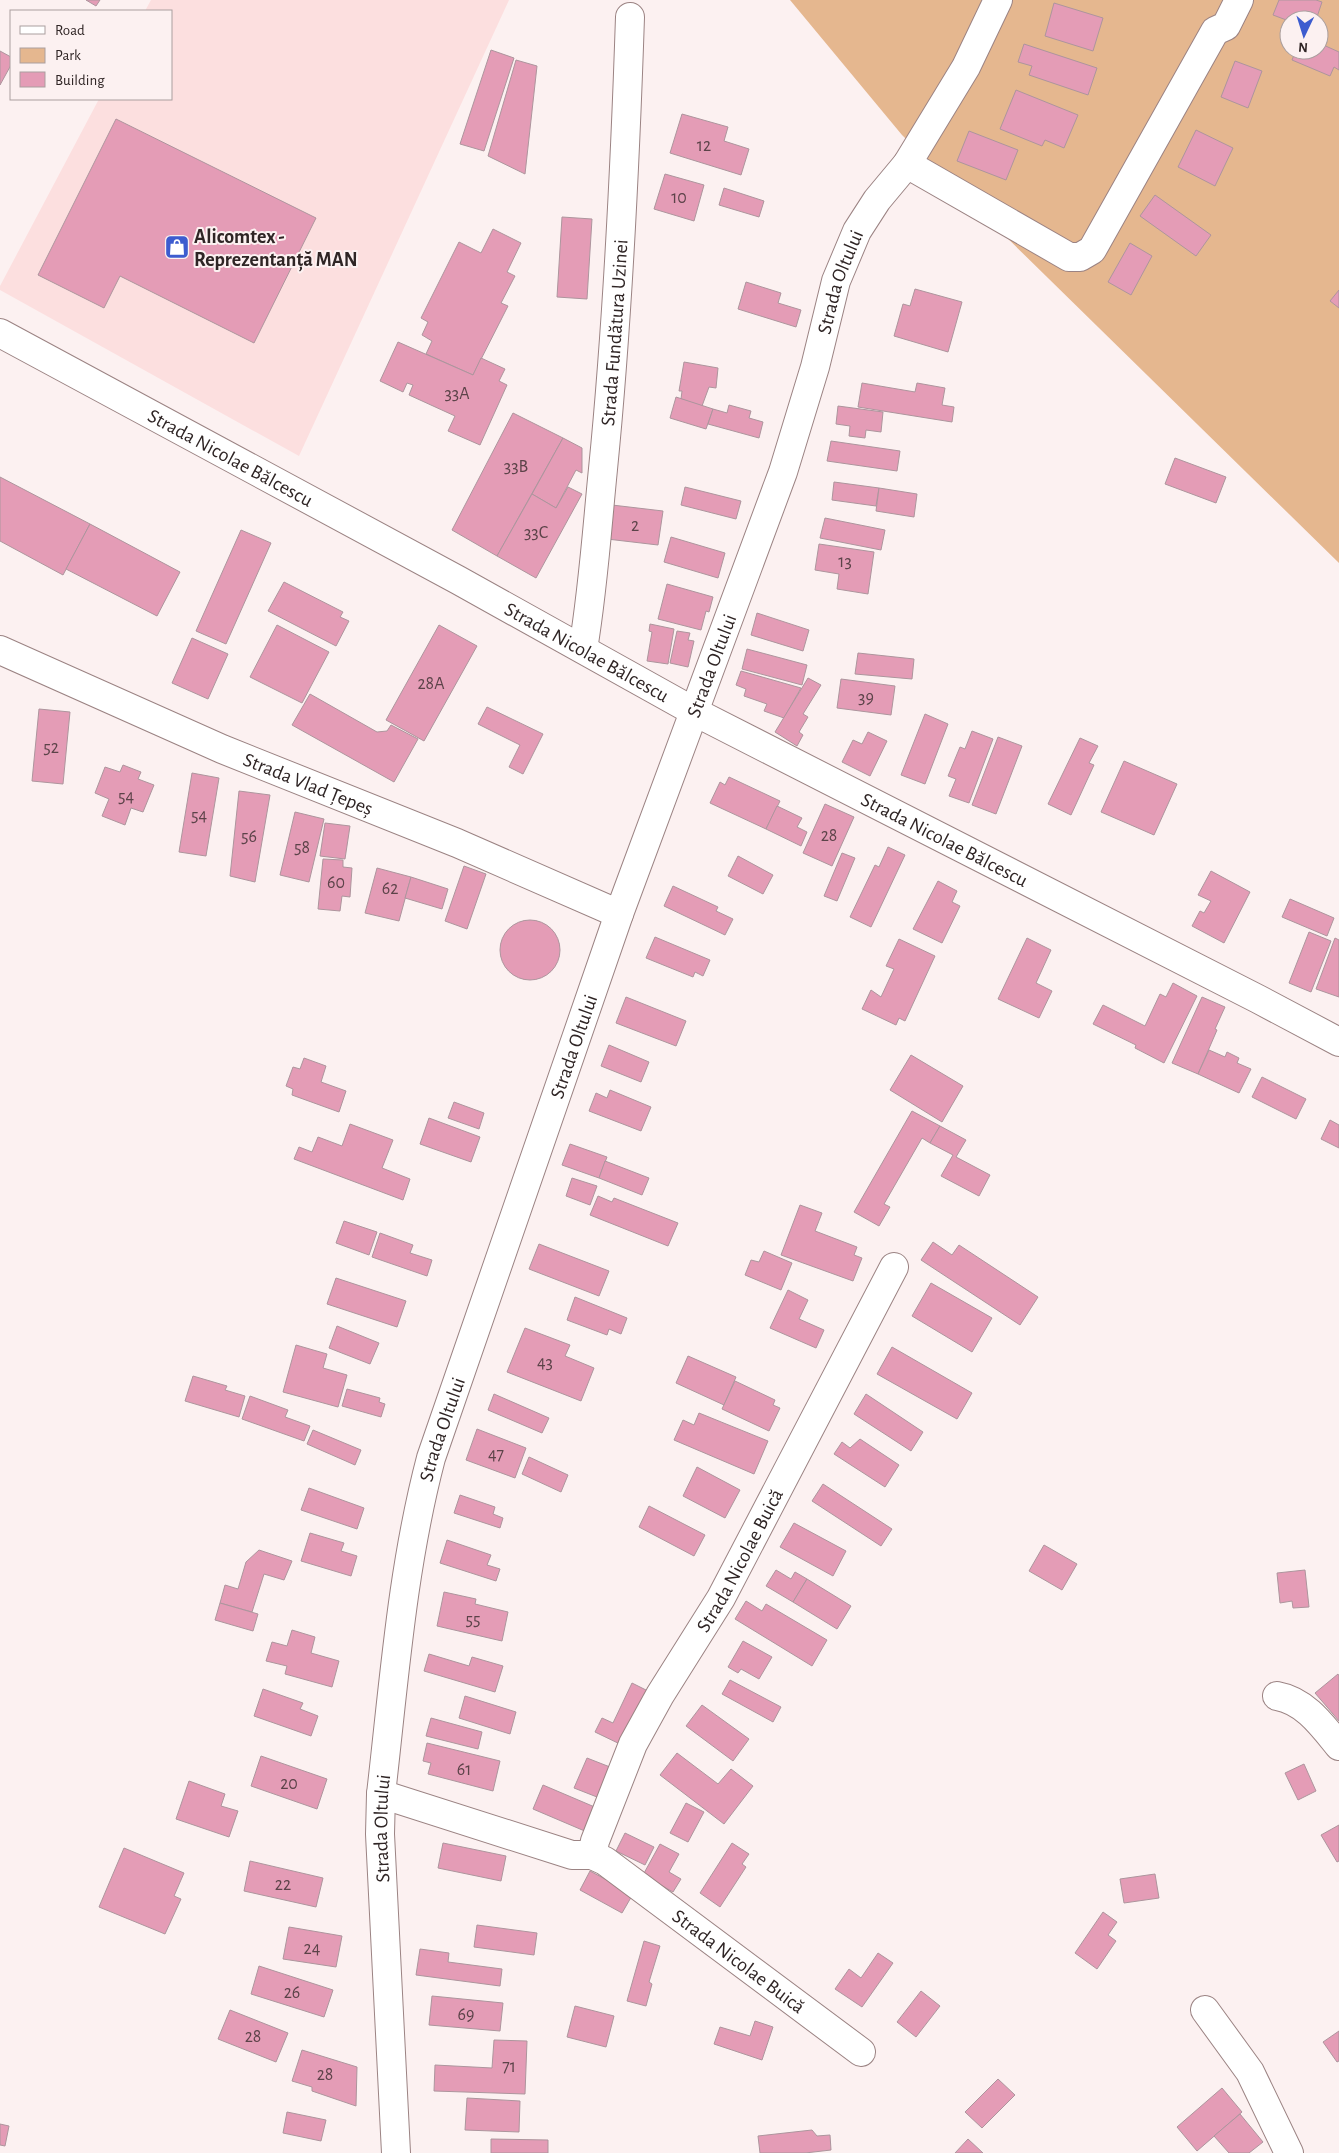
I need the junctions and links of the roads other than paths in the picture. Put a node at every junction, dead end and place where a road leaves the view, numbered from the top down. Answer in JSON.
{"nodes":[{"id":1,"x":998,"y":0,"type":"edge"},
{"id":2,"x":1239,"y":0,"type":"edge"},
{"id":3,"x":630,"y":17,"type":"dead end"},
{"id":4,"x":906,"y":164,"type":"junction"},
{"id":5,"x":0,"y":333,"type":"edge"},
{"id":6,"x":583,"y":649,"type":"junction"},
{"id":7,"x":0,"y":650,"type":"edge"},
{"id":8,"x":695,"y":712,"type":"junction"},
{"id":9,"x":619,"y":914,"type":"junction"},
{"id":10,"x":1339,"y":1042,"type":"edge"},
{"id":11,"x":894,"y":1267,"type":"dead end"},
{"id":12,"x":1277,"y":1696,"type":"dead end"},
{"id":13,"x":1339,"y":1746,"type":"edge"},
{"id":14,"x":381,"y":1794,"type":"junction"},
{"id":15,"x":592,"y":1855,"type":"junction"},
{"id":16,"x":1205,"y":2010,"type":"dead end"},
{"id":17,"x":861,"y":2052,"type":"dead end"},
{"id":18,"x":396,"y":2153,"type":"edge"},
{"id":19,"x":1289,"y":2153,"type":"edge"}],
"edges":[{"from":1,"to":4,"type":"street","name":"Strada Oltului"},
{"from":2,"to":4,"type":"street"},
{"from":3,"to":6,"type":"street","name":"Strada Fundătura Uzinei"},
{"from":4,"to":8,"type":"street","name":"Strada Oltului"},
{"from":5,"to":6,"type":"street","name":"Strada Nicolae Bălcescu"},
{"from":6,"to":8,"type":"street","name":"Strada Nicolae Bălcescu"},
{"from":7,"to":9,"type":"street","name":"Strada Vlad Țepeș"},
{"from":8,"to":9,"type":"street","name":"Strada Oltului"},
{"from":8,"to":10,"type":"street","name":"Strada Nicolae Bălcescu"},
{"from":9,"to":14,"type":"street","name":"Strada Oltului"},
{"from":11,"to":15,"type":"street","name":"Strada Nicolae Buică"},
{"from":12,"to":13,"type":"street"},
{"from":14,"to":15,"type":"street","name":"Strada Nicolae Buică"},
{"from":14,"to":18,"type":"street","name":"Strada Oltului"},
{"from":15,"to":17,"type":"street","name":"Strada Nicolae Buică"},
{"from":16,"to":19,"type":"street"}]}
